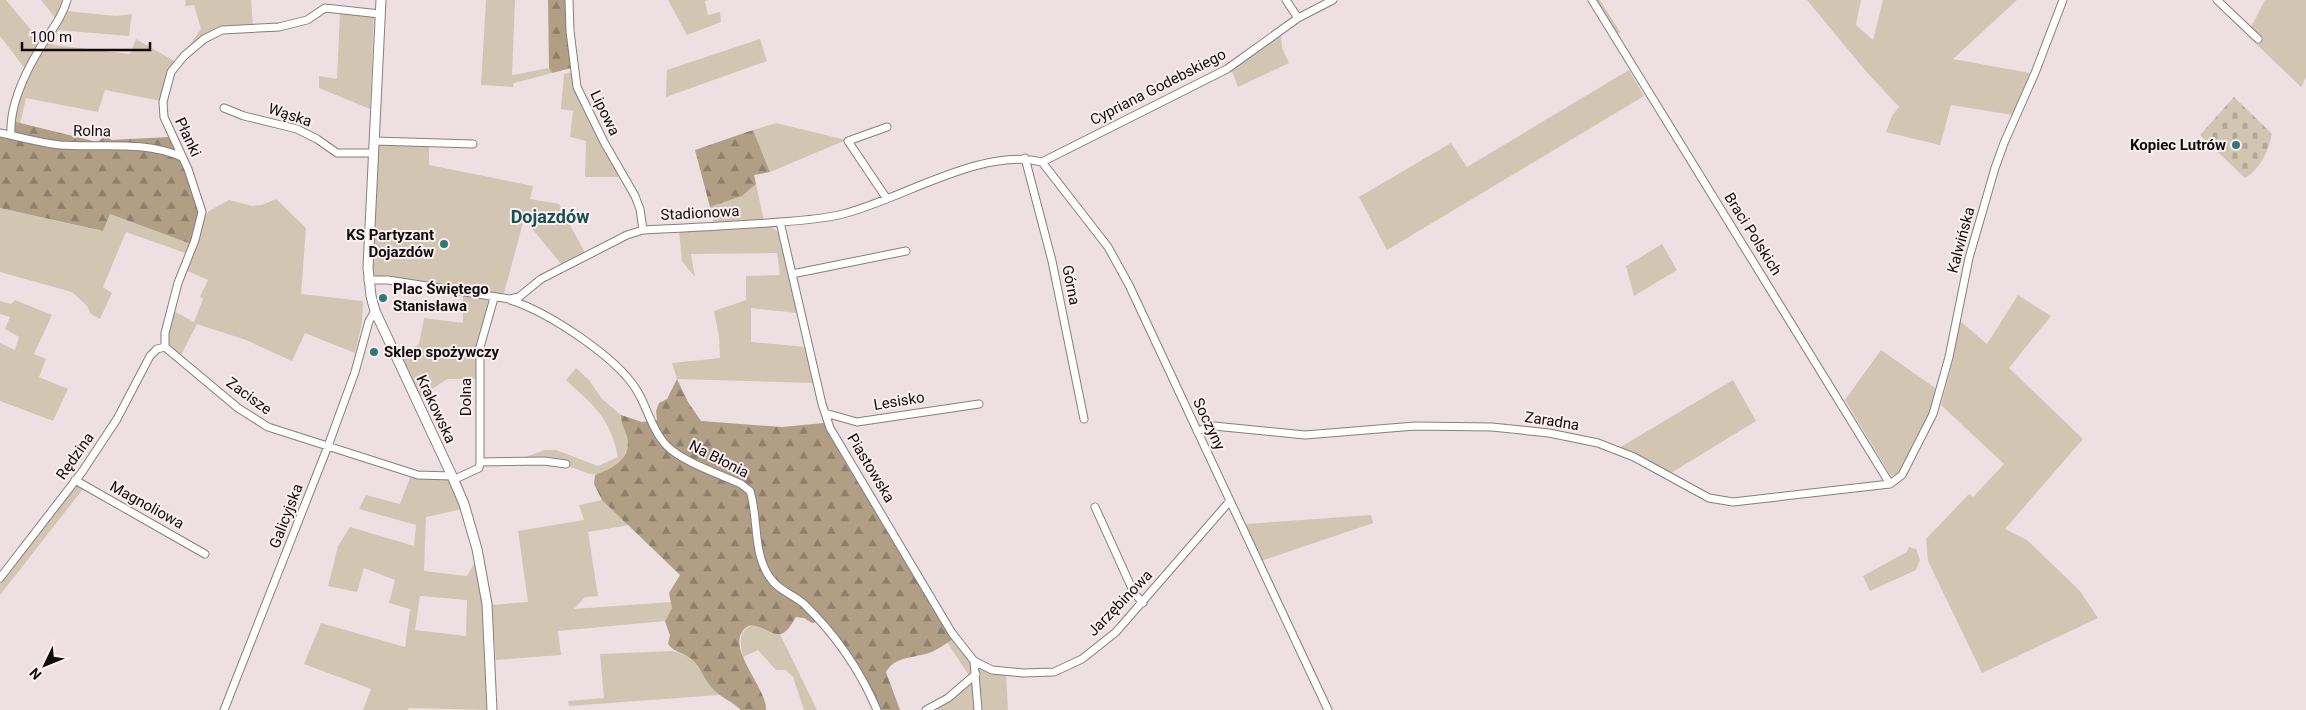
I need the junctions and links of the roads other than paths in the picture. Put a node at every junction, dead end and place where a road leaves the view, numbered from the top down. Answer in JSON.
{"nodes":[{"id":1,"x":67,"y":0,"type":"edge"},
{"id":2,"x":381,"y":0,"type":"edge"},
{"id":3,"x":569,"y":0,"type":"edge"},
{"id":4,"x":1286,"y":0,"type":"edge"},
{"id":5,"x":1333,"y":0,"type":"edge"},
{"id":6,"x":1592,"y":0,"type":"edge"},
{"id":7,"x":2063,"y":0,"type":"edge"},
{"id":8,"x":2217,"y":0,"type":"edge"},
{"id":9,"x":380,"y":14,"type":"junction"},
{"id":10,"x":1298,"y":18,"type":"junction"},
{"id":11,"x":2258,"y":39,"type":"dead end"},
{"id":12,"x":224,"y":108,"type":"dead end"},
{"id":13,"x":887,"y":127,"type":"dead end"},
{"id":14,"x":0,"y":133,"type":"edge"},
{"id":15,"x":12,"y":135,"type":"junction"},
{"id":16,"x":374,"y":141,"type":"junction"},
{"id":17,"x":473,"y":144,"type":"dead end"},
{"id":18,"x":374,"y":153,"type":"junction"},
{"id":19,"x":182,"y":157,"type":"junction"},
{"id":20,"x":1025,"y":158,"type":"junction"},
{"id":21,"x":1042,"y":162,"type":"junction"},
{"id":22,"x":887,"y":200,"type":"junction"},
{"id":23,"x":780,"y":222,"type":"junction"},
{"id":24,"x":643,"y":230,"type":"junction"},
{"id":25,"x":906,"y":251,"type":"dead end"},
{"id":26,"x":792,"y":274,"type":"junction"},
{"id":27,"x":368,"y":280,"type":"junction"},
{"id":28,"x":494,"y":298,"type":"junction"},
{"id":29,"x":510,"y":299,"type":"junction"},
{"id":30,"x":375,"y":311,"type":"junction"},
{"id":31,"x":380,"y":321,"type":"junction"},
{"id":32,"x":367,"y":330,"type":"junction"},
{"id":33,"x":165,"y":348,"type":"junction"},
{"id":34,"x":978,"y":404,"type":"dead end"},
{"id":35,"x":825,"y":413,"type":"junction"},
{"id":36,"x":1084,"y":419,"type":"dead end"},
{"id":37,"x":1198,"y":431,"type":"junction"},
{"id":38,"x":328,"y":446,"type":"junction"},
{"id":39,"x":480,"y":462,"type":"junction"},
{"id":40,"x":566,"y":464,"type":"dead end"},
{"id":41,"x":452,"y":478,"type":"junction"},
{"id":42,"x":75,"y":480,"type":"junction"},
{"id":43,"x":1890,"y":484,"type":"junction"},
{"id":44,"x":1229,"y":502,"type":"junction"},
{"id":45,"x":1094,"y":507,"type":"dead end"},
{"id":46,"x":205,"y":554,"type":"dead end"},
{"id":47,"x":0,"y":578,"type":"edge"},
{"id":48,"x":1143,"y":603,"type":"junction"},
{"id":49,"x":974,"y":661,"type":"junction"},
{"id":50,"x":976,"y":674,"type":"junction"},
{"id":51,"x":224,"y":710,"type":"edge"},
{"id":52,"x":492,"y":710,"type":"edge"},
{"id":53,"x":876,"y":710,"type":"edge"},
{"id":54,"x":926,"y":710,"type":"edge"},
{"id":55,"x":978,"y":710,"type":"edge"},
{"id":56,"x":1328,"y":710,"type":"edge"}],
"edges":[{"from":1,"to":15,"type":"street"},
{"from":2,"to":9,"type":"street","name":"Krakowska"},
{"from":3,"to":24,"type":"street","name":"Lipowa"},
{"from":4,"to":10,"type":"street"},
{"from":5,"to":10,"type":"street","name":"Cypriana Godebskiego"},
{"from":6,"to":43,"type":"street","name":"Braci Polskich"},
{"from":7,"to":43,"type":"street","name":"Kalwińska"},
{"from":8,"to":11,"type":"street"},
{"from":9,"to":16,"type":"street","name":"Krakowska"},
{"from":9,"to":19,"type":"street","name":"Płanki"},
{"from":10,"to":21,"type":"street","name":"Cypriana Godebskiego"},
{"from":12,"to":18,"type":"street","name":"Wąska"},
{"from":13,"to":22,"type":"street"},
{"from":14,"to":15,"type":"street","name":"Rolna"},
{"from":15,"to":19,"type":"street","name":"Rolna"},
{"from":16,"to":17,"type":"street"},
{"from":16,"to":18,"type":"street","name":"Krakowska"},
{"from":18,"to":27,"type":"street","name":"Krakowska"},
{"from":19,"to":33,"type":"street","name":"Płanki"},
{"from":20,"to":21,"type":"street","name":"Stadionowa"},
{"from":20,"to":22,"type":"street","name":"Stadionowa"},
{"from":20,"to":36,"type":"street","name":"Górna"},
{"from":21,"to":37,"type":"street","name":"Soczyny"},
{"from":22,"to":23,"type":"street","name":"Stadionowa"},
{"from":23,"to":24,"type":"street","name":"Stadionowa"},
{"from":23,"to":26,"type":"street","name":"Piastowska"},
{"from":24,"to":29,"type":"street","name":"Stadionowa"},
{"from":25,"to":26,"type":"street"},
{"from":26,"to":35,"type":"street","name":"Piastowska"},
{"from":27,"to":28,"type":"street"},
{"from":27,"to":30,"type":"street","name":"Krakowska"},
{"from":28,"to":29,"type":"street"},
{"from":28,"to":39,"type":"street","name":"Dolna"},
{"from":29,"to":53,"type":"street","name":"Na Błonia"},
{"from":30,"to":31,"type":"street","name":"Krakowska"},
{"from":30,"to":32,"type":"street","name":"Galicyjska"},
{"from":31,"to":32,"type":"street"},
{"from":31,"to":41,"type":"street","name":"Krakowska"},
{"from":32,"to":38,"type":"street","name":"Galicyjska"},
{"from":33,"to":38,"type":"street","name":"Zacisze"},
{"from":33,"to":42,"type":"street","name":"Rędzina"},
{"from":34,"to":35,"type":"street","name":"Lesisko"},
{"from":35,"to":49,"type":"street","name":"Piastowska"},
{"from":37,"to":43,"type":"street","name":"Zaradna"},
{"from":37,"to":44,"type":"street","name":"Soczyny"},
{"from":38,"to":41,"type":"street","name":"Zacisze"},
{"from":38,"to":51,"type":"street","name":"Galicyjska"},
{"from":39,"to":40,"type":"street"},
{"from":39,"to":41,"type":"street"},
{"from":41,"to":52,"type":"street","name":"Krakowska"},
{"from":42,"to":46,"type":"street","name":"Magnoliowa"},
{"from":42,"to":47,"type":"street","name":"Rędzina"},
{"from":44,"to":48,"type":"street","name":"Jarzębinowa"},
{"from":44,"to":56,"type":"street","name":"Soczyny"},
{"from":45,"to":48,"type":"street"},
{"from":48,"to":49,"type":"street","name":"Jarzębinowa"},
{"from":49,"to":50,"type":"street","name":"Piastowska"},
{"from":50,"to":54,"type":"street"},
{"from":50,"to":55,"type":"street","name":"Piastowska"}]}
